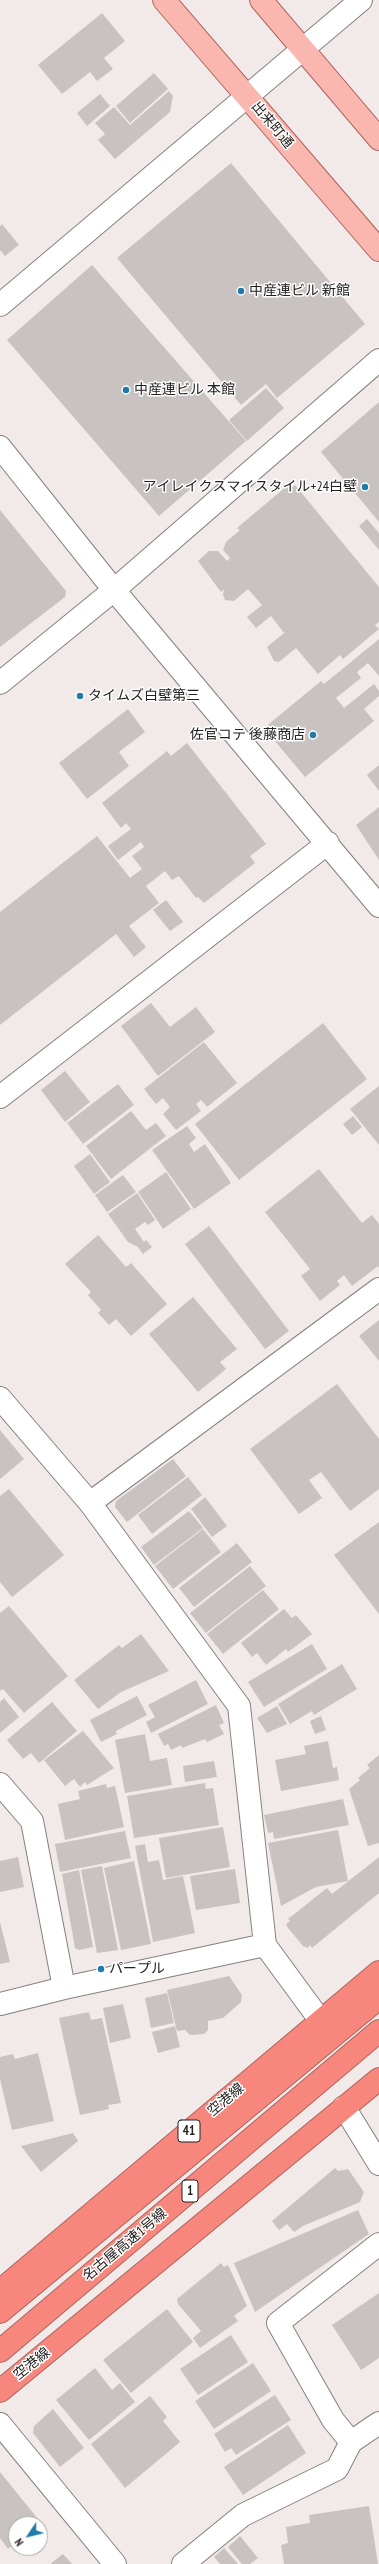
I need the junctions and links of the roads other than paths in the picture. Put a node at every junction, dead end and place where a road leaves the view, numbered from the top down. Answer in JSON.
{"nodes":[{"id":1,"x":164,"y":0,"type":"edge"},
{"id":2,"x":262,"y":0,"type":"edge"},
{"id":3,"x":361,"y":0,"type":"edge"},
{"id":4,"x":302,"y":48,"type":"junction"},
{"id":5,"x":248,"y":97,"type":"junction"},
{"id":6,"x":379,"y":139,"type":"edge"},
{"id":7,"x":379,"y":250,"type":"edge"},
{"id":8,"x":0,"y":305,"type":"edge"},
{"id":9,"x":379,"y":360,"type":"edge"},
{"id":10,"x":0,"y":447,"type":"edge"},
{"id":11,"x":114,"y":590,"type":"junction"},
{"id":12,"x":0,"y":682,"type":"edge"},
{"id":13,"x":328,"y":843,"type":"junction"},
{"id":14,"x":379,"y":906,"type":"edge"},
{"id":15,"x":0,"y":1097,"type":"edge"},
{"id":16,"x":379,"y":1289,"type":"edge"},
{"id":17,"x":0,"y":1398,"type":"edge"},
{"id":18,"x":90,"y":1503,"type":"junction"},
{"id":19,"x":0,"y":1784,"type":"edge"},
{"id":20,"x":265,"y":1945,"type":"junction"},
{"id":21,"x":379,"y":1972,"type":"edge"},
{"id":22,"x":64,"y":1988,"type":"junction"},
{"id":23,"x":379,"y":1998,"type":"edge"},
{"id":24,"x":0,"y":2004,"type":"edge"},
{"id":25,"x":320,"y":2020,"type":"junction"},
{"id":26,"x":379,"y":2031,"type":"edge"},
{"id":27,"x":379,"y":2079,"type":"edge"},
{"id":28,"x":344,"y":2108,"type":"junction"},
{"id":29,"x":379,"y":2164,"type":"edge"},
{"id":30,"x":379,"y":2244,"type":"edge"},
{"id":31,"x":0,"y":2291,"type":"edge"},
{"id":32,"x":0,"y":2312,"type":"edge"},
{"id":33,"x":0,"y":2351,"type":"edge"},
{"id":34,"x":0,"y":2391,"type":"edge"},
{"id":35,"x":379,"y":2423,"type":"edge"},
{"id":36,"x":0,"y":2424,"type":"edge"},
{"id":37,"x":351,"y":2442,"type":"junction"},
{"id":38,"x":115,"y":2564,"type":"edge"},
{"id":39,"x":184,"y":2564,"type":"edge"}],
"edges":[{"from":1,"to":5,"type":"main road","name":"出来町通"},
{"from":2,"to":4,"type":"main road"},
{"from":3,"to":4,"type":"street"},
{"from":4,"to":5,"type":"street"},
{"from":4,"to":6,"type":"main road"},
{"from":5,"to":7,"type":"main road","name":"出来町通"},
{"from":5,"to":8,"type":"street"},
{"from":9,"to":11,"type":"street"},
{"from":10,"to":11,"type":"street"},
{"from":11,"to":12,"type":"street"},
{"from":11,"to":13,"type":"street"},
{"from":13,"to":14,"type":"street"},
{"from":13,"to":15,"type":"street"},
{"from":16,"to":18,"type":"street"},
{"from":17,"to":18,"type":"street"},
{"from":18,"to":20,"type":"street"},
{"from":19,"to":22,"type":"street"},
{"from":20,"to":22,"type":"street"},
{"from":20,"to":25,"type":"street"},
{"from":21,"to":25,"type":"highway","name":"空港線","number":"41"},
{"from":22,"to":24,"type":"street"},
{"from":23,"to":32,"type":"highway","name":"名古屋高速1号線","number":"1"},
{"from":25,"to":31,"type":"highway","name":"空港線","number":"41"},
{"from":26,"to":33,"type":"highway","name":"名古屋高速1号線","number":"1"},
{"from":27,"to":28,"type":"highway","name":"空港線"},
{"from":28,"to":29,"type":"street"},
{"from":28,"to":34,"type":"highway","name":"空港線"},
{"from":30,"to":37,"type":"street"},
{"from":35,"to":37,"type":"street"},
{"from":36,"to":38,"type":"street"},
{"from":37,"to":39,"type":"street"}]}
